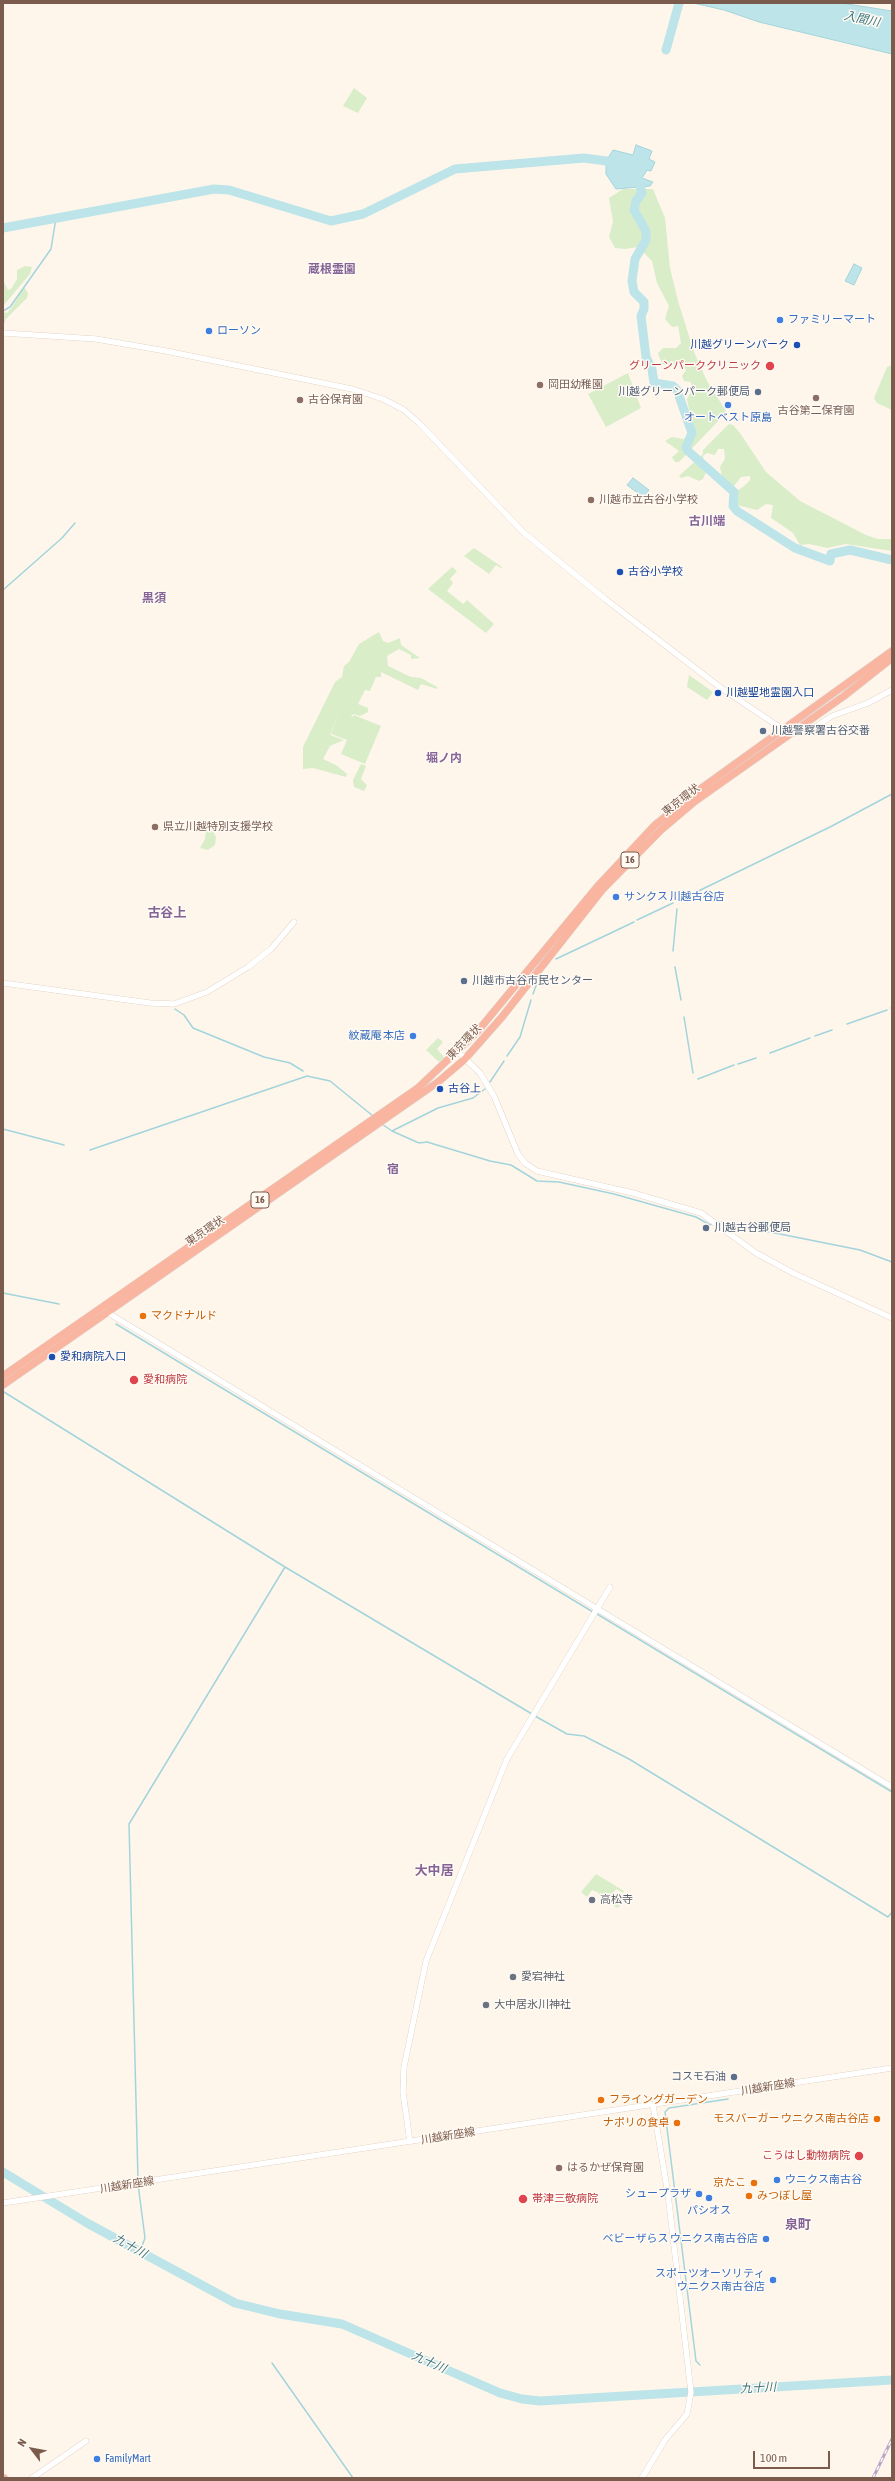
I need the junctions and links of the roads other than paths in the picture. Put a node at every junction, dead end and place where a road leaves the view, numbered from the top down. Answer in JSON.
{"nodes":[{"id":1,"x":3,"y":333,"type":"edge"},
{"id":2,"x":892,"y":651,"type":"edge"},
{"id":3,"x":892,"y":658,"type":"edge"},
{"id":4,"x":892,"y":690,"type":"edge"},
{"id":5,"x":783,"y":730,"type":"junction"},
{"id":6,"x":790,"y":734,"type":"junction"},
{"id":7,"x":294,"y":922,"type":"dead end"},
{"id":8,"x":3,"y":983,"type":"edge"},
{"id":9,"x":458,"y":1052,"type":"junction"},
{"id":10,"x":465,"y":1058,"type":"junction"},
{"id":11,"x":99,"y":1308,"type":"junction"},
{"id":12,"x":106,"y":1312,"type":"junction"},
{"id":13,"x":892,"y":1318,"type":"edge"},
{"id":14,"x":3,"y":1376,"type":"edge"},
{"id":15,"x":3,"y":1385,"type":"edge"},
{"id":16,"x":610,"y":1587,"type":"dead end"},
{"id":17,"x":597,"y":1609,"type":"junction"},
{"id":18,"x":892,"y":1787,"type":"edge"},
{"id":19,"x":892,"y":2068,"type":"edge"},
{"id":20,"x":653,"y":2105,"type":"junction"},
{"id":21,"x":410,"y":2142,"type":"junction"},
{"id":22,"x":3,"y":2203,"type":"edge"},
{"id":23,"x":86,"y":2440,"type":"dead end"},
{"id":24,"x":32,"y":2478,"type":"edge"},
{"id":25,"x":642,"y":2478,"type":"edge"}],
"edges":[{"from":1,"to":5,"type":"street"},
{"from":2,"to":5,"type":"highway","name":"東京環状","number":"16"},
{"from":3,"to":6,"type":"highway","name":"東京環状","number":"16"},
{"from":4,"to":6,"type":"street"},
{"from":5,"to":6,"type":"street"},
{"from":5,"to":9,"type":"highway","name":"東京環状","number":"16"},
{"from":6,"to":10,"type":"highway","name":"東京環状","number":"16"},
{"from":7,"to":8,"type":"street"},
{"from":9,"to":10,"type":"street"},
{"from":9,"to":11,"type":"highway","name":"東京環状","number":"16"},
{"from":10,"to":12,"type":"highway","name":"東京環状","number":"16"},
{"from":10,"to":13,"type":"street"},
{"from":11,"to":12,"type":"street"},
{"from":11,"to":14,"type":"highway","name":"東京環状","number":"16"},
{"from":12,"to":15,"type":"highway","name":"東京環状","number":"16"},
{"from":12,"to":17,"type":"street"},
{"from":16,"to":17,"type":"street"},
{"from":17,"to":18,"type":"street"},
{"from":17,"to":21,"type":"street"},
{"from":19,"to":20,"type":"street","name":"川越新座線"},
{"from":20,"to":21,"type":"street","name":"川越新座線"},
{"from":20,"to":25,"type":"street"},
{"from":21,"to":22,"type":"street","name":"川越新座線"},
{"from":23,"to":24,"type":"street"}]}
